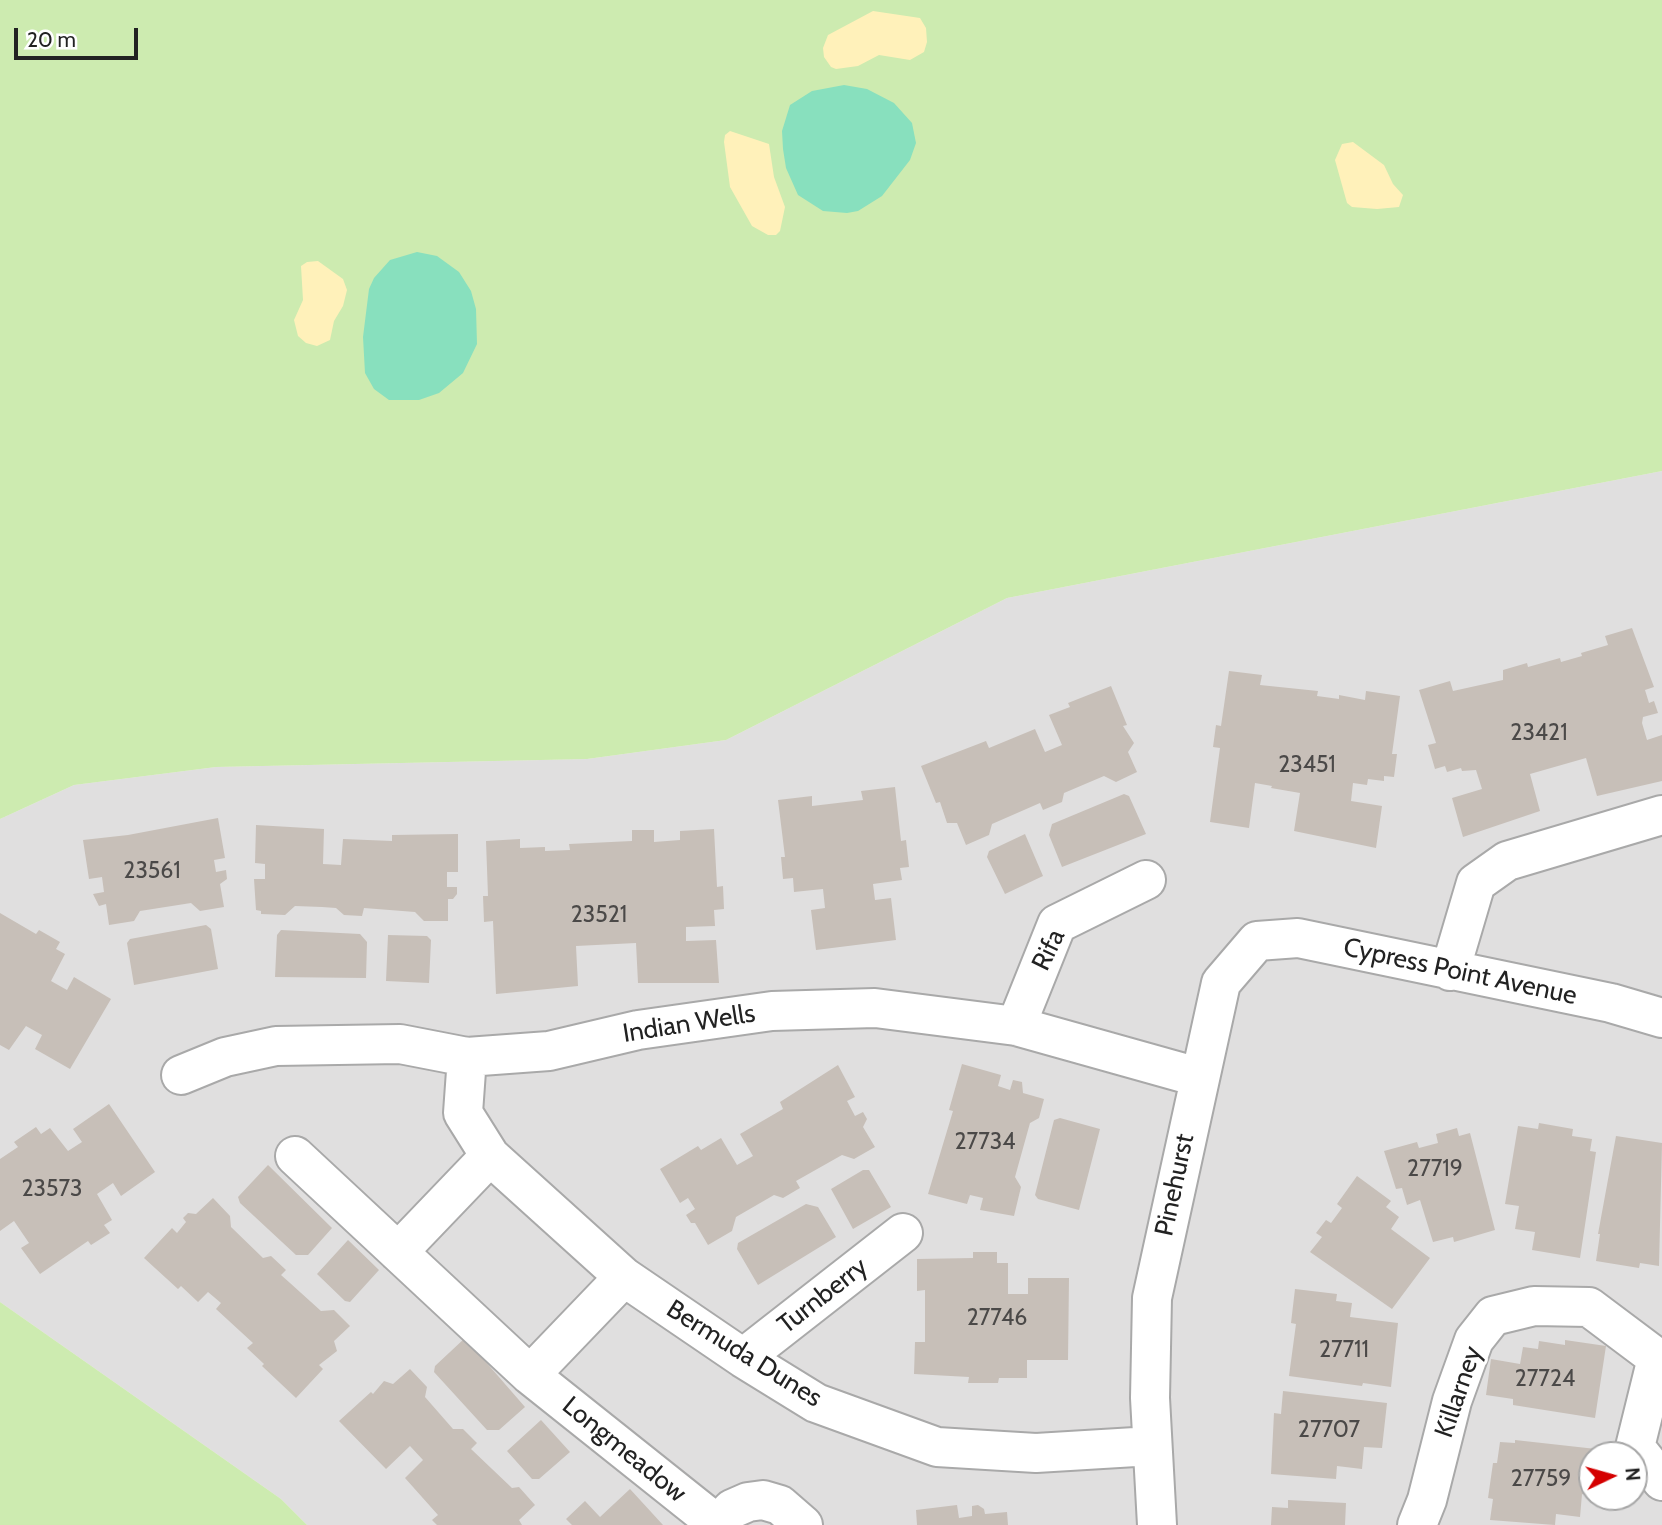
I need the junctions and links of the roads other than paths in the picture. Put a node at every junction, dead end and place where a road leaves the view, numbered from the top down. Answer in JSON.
{"nodes":[{"id":1,"x":1662,"y":816,"type":"edge"},
{"id":2,"x":1146,"y":880,"type":"dead end"},
{"id":3,"x":1257,"y":941,"type":"joint"},
{"id":4,"x":1450,"y":971,"type":"junction"},
{"id":5,"x":1662,"y":1018,"type":"edge"},
{"id":6,"x":1016,"y":1026,"type":"junction"},
{"id":7,"x":467,"y":1058,"type":"junction"},
{"id":8,"x":180,"y":1075,"type":"dead end"},
{"id":9,"x":1198,"y":1077,"type":"junction"},
{"id":10,"x":295,"y":1156,"type":"dead end"},
{"id":11,"x":490,"y":1156,"type":"junction"},
{"id":12,"x":903,"y":1233,"type":"dead end"},
{"id":13,"x":398,"y":1252,"type":"junction"},
{"id":14,"x":624,"y":1277,"type":"junction"},
{"id":15,"x":743,"y":1358,"type":"junction"},
{"id":16,"x":1660,"y":1358,"type":"edge"},
{"id":17,"x":530,"y":1376,"type":"junction"},
{"id":18,"x":1152,"y":1446,"type":"junction"},
{"id":19,"x":1662,"y":1481,"type":"edge"},
{"id":20,"x":717,"y":1525,"type":"edge"},
{"id":21,"x":803,"y":1525,"type":"edge"},
{"id":22,"x":1157,"y":1525,"type":"edge"},
{"id":23,"x":1417,"y":1525,"type":"edge"}],
"edges":[{"from":1,"to":4,"type":"street"},
{"from":2,"to":6,"type":"street","name":"Rifa"},
{"from":3,"to":4,"type":"street","name":"Cypress Point Avenue"},
{"from":3,"to":9,"type":"street","name":"Pinehurst"},
{"from":4,"to":5,"type":"street","name":"Cypress Point Avenue"},
{"from":6,"to":7,"type":"street","name":"Indian Wells"},
{"from":6,"to":9,"type":"street","name":"Indian Wells"},
{"from":7,"to":8,"type":"street","name":"Indian Wells"},
{"from":7,"to":11,"type":"street","name":"Bermuda Dunes"},
{"from":9,"to":18,"type":"street","name":"Pinehurst"},
{"from":10,"to":13,"type":"street","name":"Longmeadow"},
{"from":11,"to":13,"type":"street"},
{"from":11,"to":14,"type":"street","name":"Bermuda Dunes"},
{"from":12,"to":15,"type":"street","name":"Turnberry"},
{"from":13,"to":17,"type":"street","name":"Longmeadow"},
{"from":14,"to":15,"type":"street","name":"Bermuda Dunes"},
{"from":14,"to":17,"type":"street"},
{"from":15,"to":18,"type":"street","name":"Bermuda Dunes"},
{"from":16,"to":19,"type":"street","name":"Killarney"},
{"from":16,"to":23,"type":"street","name":"Killarney"},
{"from":17,"to":20,"type":"street","name":"Longmeadow"},
{"from":18,"to":22,"type":"street","name":"Pinehurst"},
{"from":20,"to":21,"type":"street"}]}
